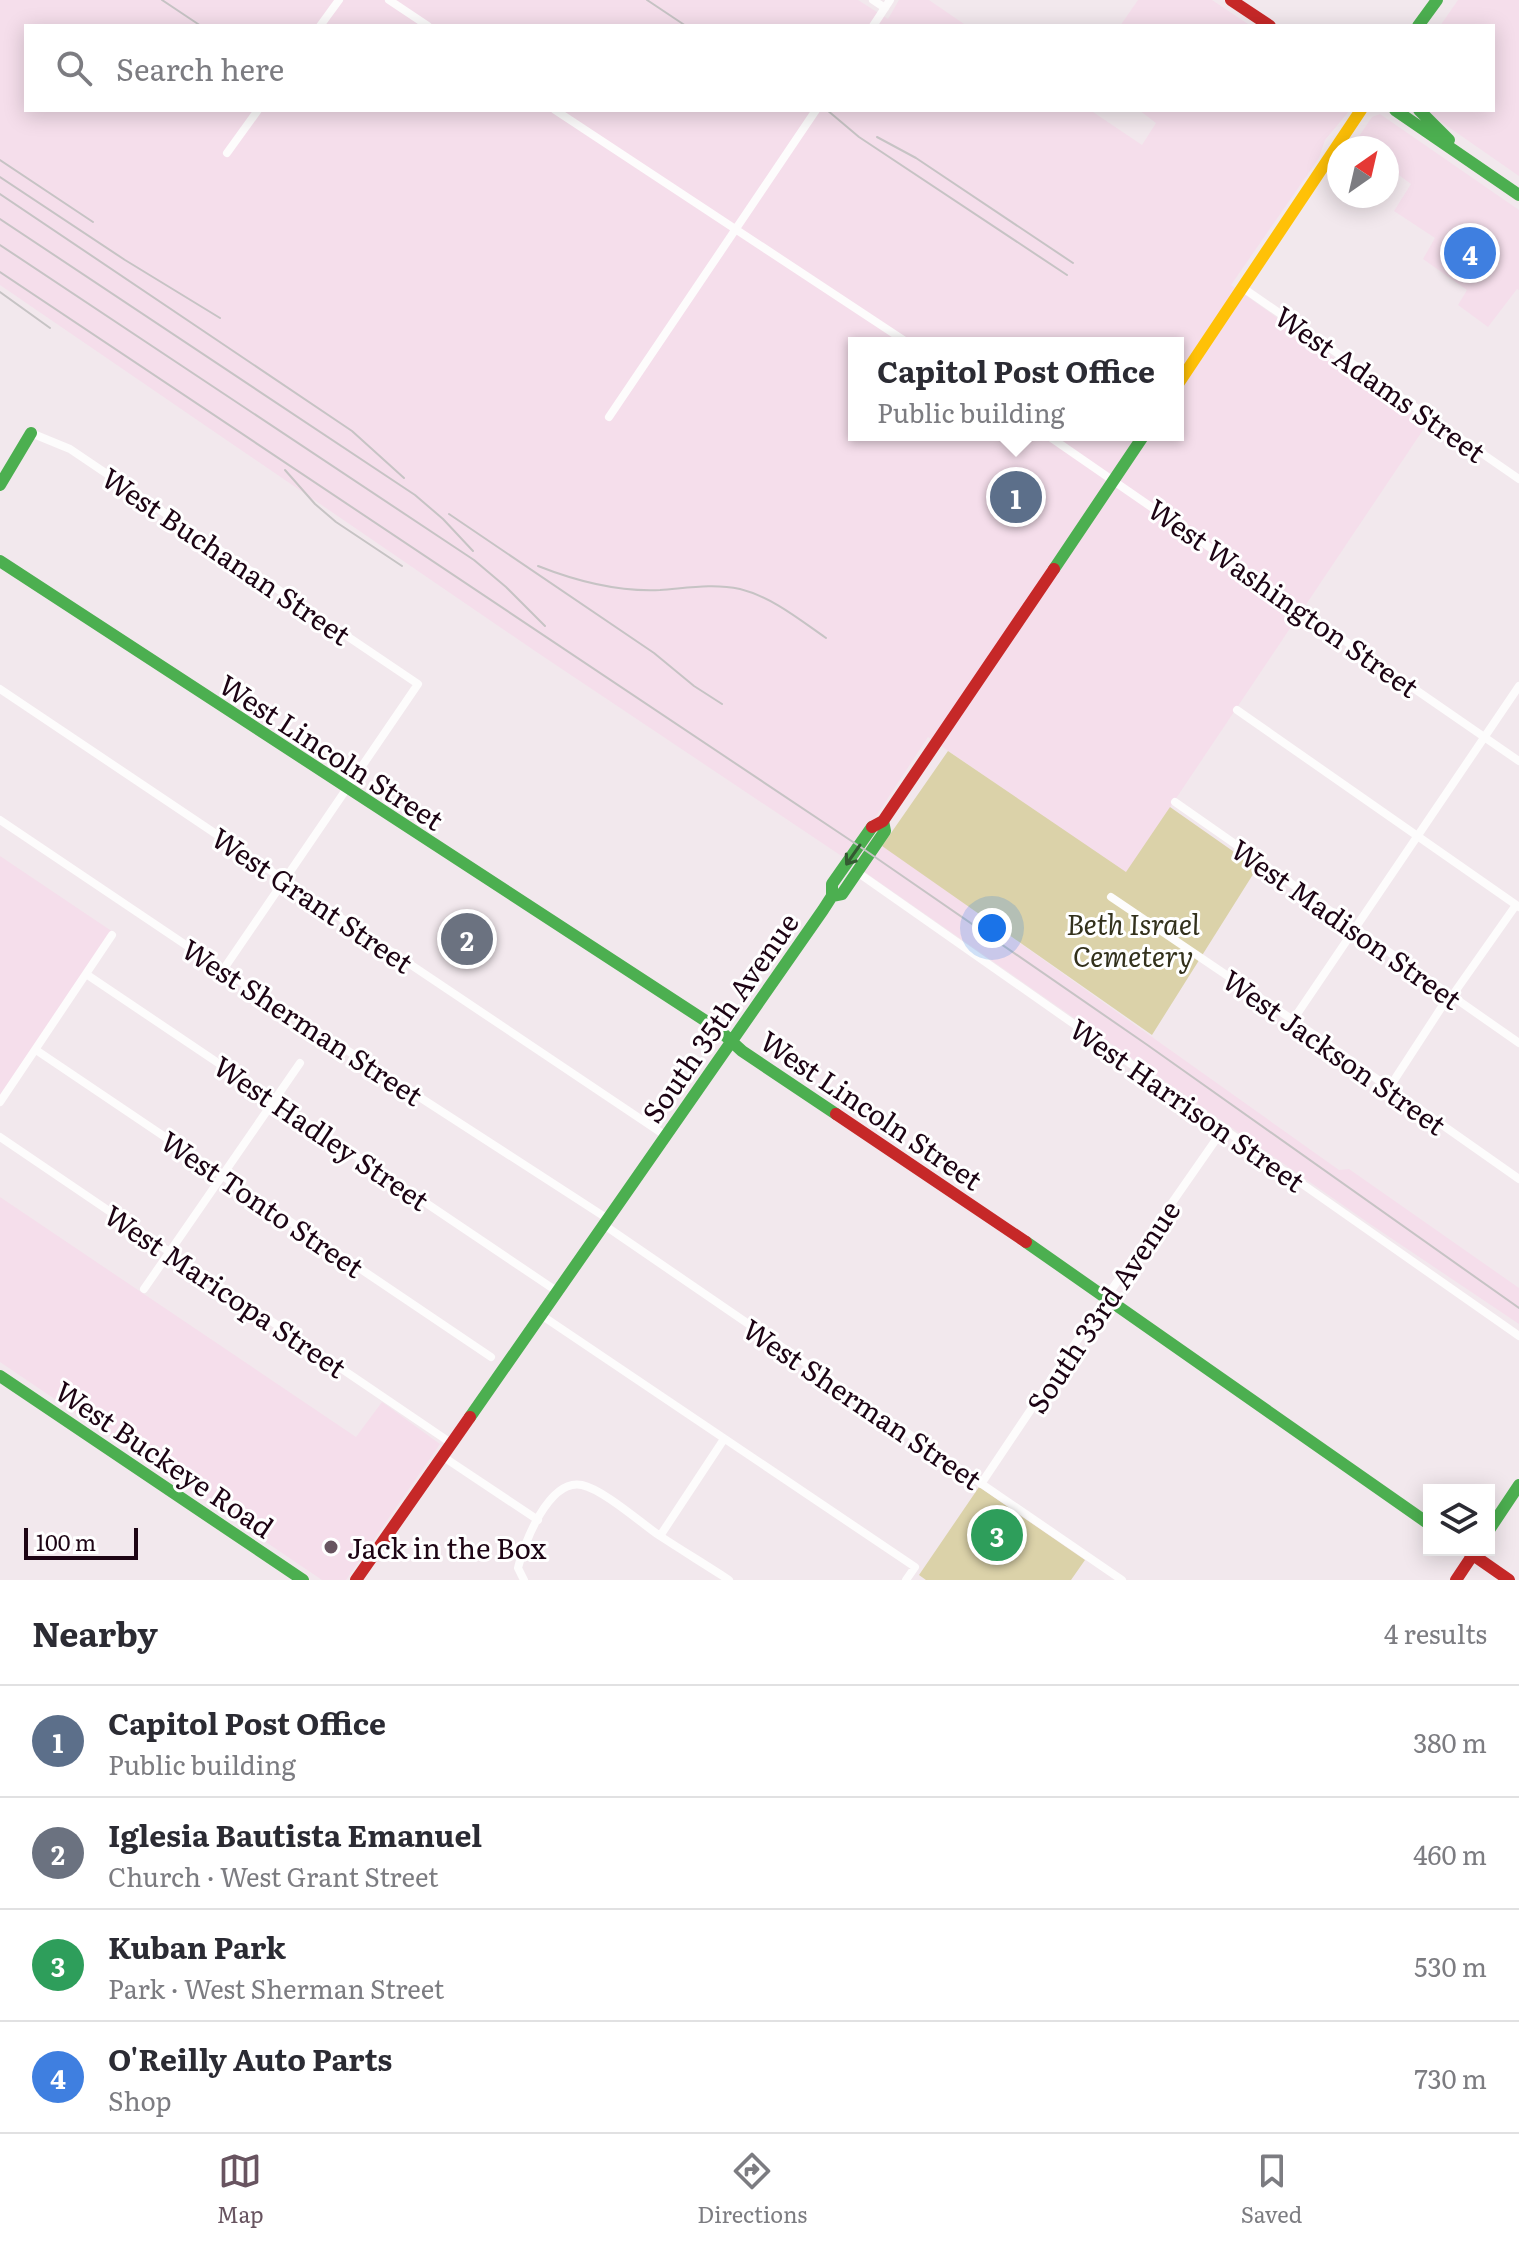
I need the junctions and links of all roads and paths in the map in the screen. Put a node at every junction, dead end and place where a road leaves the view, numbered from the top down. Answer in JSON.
{"nodes":[{"id":1,"x":339,"y":0,"type":"edge"},
{"id":2,"x":389,"y":0,"type":"edge"},
{"id":3,"x":873,"y":0,"type":"edge"},
{"id":4,"x":1231,"y":0,"type":"edge"},
{"id":5,"x":1437,"y":0,"type":"edge"},
{"id":6,"x":887,"y":4,"type":"edge"},
{"id":7,"x":321,"y":24,"type":"edge"},
{"id":8,"x":425,"y":24,"type":"edge"},
{"id":9,"x":874,"y":24,"type":"edge"},
{"id":10,"x":1267,"y":24,"type":"edge"},
{"id":11,"x":1419,"y":24,"type":"edge"},
{"id":12,"x":257,"y":112,"type":"edge"},
{"id":13,"x":558,"y":112,"type":"edge"},
{"id":14,"x":815,"y":112,"type":"edge"},
{"id":15,"x":1360,"y":112,"type":"edge"},
{"id":16,"x":1398,"y":112,"type":"edge"},
{"id":17,"x":1421,"y":112,"type":"edge"},
{"id":18,"x":227,"y":153,"type":"dead end"},
{"id":19,"x":1465,"y":158,"type":"junction"},
{"id":20,"x":1519,"y":195,"type":"edge"},
{"id":21,"x":735,"y":229,"type":"junction"},
{"id":22,"x":1243,"y":288,"type":"junction"},
{"id":23,"x":899,"y":337,"type":"edge"},
{"id":24,"x":1184,"y":375,"type":"edge"},
{"id":25,"x":609,"y":417,"type":"dead end"},
{"id":26,"x":31,"y":433,"type":"joint"},
{"id":27,"x":1056,"y":441,"type":"edge"},
{"id":28,"x":1140,"y":441,"type":"edge"},
{"id":29,"x":1519,"y":479,"type":"edge"},
{"id":30,"x":1114,"y":480,"type":"junction"},
{"id":31,"x":0,"y":485,"type":"edge"},
{"id":32,"x":0,"y":561,"type":"edge"},
{"id":33,"x":1519,"y":686,"type":"edge"},
{"id":34,"x":0,"y":689,"type":"edge"},
{"id":35,"x":1237,"y":710,"type":"dead end"},
{"id":36,"x":1484,"y":737,"type":"junction"},
{"id":37,"x":1519,"y":761,"type":"edge"},
{"id":38,"x":348,"y":790,"type":"junction"},
{"id":39,"x":1175,"y":802,"type":"dead end"},
{"id":40,"x":0,"y":820,"type":"edge"},
{"id":41,"x":883,"y":821,"type":"junction"},
{"id":42,"x":1417,"y":836,"type":"junction"},
{"id":43,"x":857,"y":872,"type":"junction"},
{"id":44,"x":285,"y":881,"type":"junction"},
{"id":45,"x":832,"y":896,"type":"junction"},
{"id":46,"x":1111,"y":897,"type":"dead end"},
{"id":47,"x":1518,"y":906,"type":"edge"},
{"id":48,"x":1356,"y":928,"type":"junction"},
{"id":49,"x":112,"y":935,"type":"dead end"},
{"id":50,"x":223,"y":970,"type":"junction"},
{"id":51,"x":86,"y":974,"type":"junction"},
{"id":52,"x":1452,"y":996,"type":"junction"},
{"id":53,"x":1293,"y":1020,"type":"junction"},
{"id":54,"x":731,"y":1041,"type":"junction"},
{"id":55,"x":1519,"y":1043,"type":"edge"},
{"id":56,"x":36,"y":1050,"type":"junction"},
{"id":57,"x":300,"y":1063,"type":"dead end"},
{"id":58,"x":1389,"y":1088,"type":"junction"},
{"id":59,"x":275,"y":1100,"type":"junction"},
{"id":60,"x":0,"y":1102,"type":"edge"},
{"id":61,"x":1224,"y":1128,"type":"junction"},
{"id":62,"x":666,"y":1136,"type":"junction"},
{"id":63,"x":0,"y":1137,"type":"edge"},
{"id":64,"x":223,"y":1176,"type":"junction"},
{"id":65,"x":1519,"y":1179,"type":"edge"},
{"id":66,"x":606,"y":1222,"type":"junction"},
{"id":67,"x":170,"y":1252,"type":"junction"},
{"id":68,"x":144,"y":1289,"type":"dead end"},
{"id":69,"x":558,"y":1292,"type":"junction"},
{"id":70,"x":1105,"y":1299,"type":"junction"},
{"id":71,"x":541,"y":1315,"type":"junction"},
{"id":72,"x":1519,"y":1336,"type":"edge"},
{"id":73,"x":491,"y":1357,"type":"dead end"},
{"id":74,"x":0,"y":1376,"type":"edge"},
{"id":75,"x":724,"y":1439,"type":"junction"},
{"id":76,"x":451,"y":1443,"type":"junction"},
{"id":77,"x":442,"y":1456,"type":"junction"},
{"id":78,"x":981,"y":1484,"type":"junction"},
{"id":79,"x":1519,"y":1485,"type":"edge"},
{"id":80,"x":538,"y":1520,"type":"junction"},
{"id":81,"x":1423,"y":1520,"type":"edge"},
{"id":82,"x":1495,"y":1521,"type":"edge"},
{"id":83,"x":660,"y":1536,"type":"junction"},
{"id":84,"x":1470,"y":1556,"type":"edge"},
{"id":85,"x":1477,"y":1556,"type":"edge"},
{"id":86,"x":303,"y":1580,"type":"edge"},
{"id":87,"x":356,"y":1580,"type":"edge"},
{"id":88,"x":524,"y":1580,"type":"edge"},
{"id":89,"x":729,"y":1580,"type":"edge"},
{"id":90,"x":906,"y":1580,"type":"edge"},
{"id":91,"x":1122,"y":1580,"type":"edge"},
{"id":92,"x":1456,"y":1580,"type":"edge"},
{"id":93,"x":1509,"y":1580,"type":"edge"}],
"edges":[{"from":1,"to":7,"type":"street"},
{"from":2,"to":8,"type":"street"},
{"from":3,"to":6,"type":"street"},
{"from":4,"to":10,"type":"main road"},
{"from":5,"to":11,"type":"main road"},
{"from":6,"to":9,"type":"street"},
{"from":12,"to":18,"type":"street"},
{"from":13,"to":21,"type":"street"},
{"from":14,"to":21,"type":"street"},
{"from":15,"to":22,"type":"main road"},
{"from":16,"to":19,"type":"main road"},
{"from":17,"to":19,"type":"main road"},
{"from":19,"to":20,"type":"main road"},
{"from":21,"to":23,"type":"street"},
{"from":21,"to":25,"type":"street"},
{"from":22,"to":24,"type":"main road"},
{"from":22,"to":29,"type":"street","name":"West Adams Street"},
{"from":26,"to":31,"type":"main road"},
{"from":26,"to":38,"type":"street","name":"West Buchanan Street"},
{"from":27,"to":30,"type":"street","name":"West Washington Street"},
{"from":28,"to":30,"type":"main road","name":"South 35th Avenue"},
{"from":30,"to":36,"type":"street","name":"West Washington Street"},
{"from":30,"to":41,"type":"main road","name":"South 35th Avenue"},
{"from":32,"to":38,"type":"main road","name":"West Lincoln Street"},
{"from":33,"to":36,"type":"street"},
{"from":34,"to":44,"type":"street","name":"West Grant Street"},
{"from":35,"to":42,"type":"street"},
{"from":36,"to":37,"type":"street","name":"West Washington Street"},
{"from":36,"to":42,"type":"street"},
{"from":38,"to":44,"type":"street"},
{"from":38,"to":54,"type":"main road","name":"West Lincoln Street"},
{"from":39,"to":48,"type":"street","name":"West Madison Street"},
{"from":40,"to":50,"type":"street","name":"West Sherman Street"},
{"from":41,"to":43,"type":"main road"},
{"from":41,"to":45,"type":"main road","name":"South 35th Avenue","one_way":true},
{"from":42,"to":47,"type":"street"},
{"from":42,"to":48,"type":"street"},
{"from":43,"to":45,"type":"main road"},
{"from":43,"to":61,"type":"street","name":"West Harrison Street"},
{"from":44,"to":50,"type":"street"},
{"from":44,"to":62,"type":"street","name":"West Grant Street"},
{"from":45,"to":54,"type":"main road","name":"South 35th Avenue"},
{"from":46,"to":53,"type":"street","name":"West Jackson Street"},
{"from":47,"to":52,"type":"street"},
{"from":48,"to":52,"type":"street","name":"West Madison Street"},
{"from":48,"to":53,"type":"street"},
{"from":49,"to":51,"type":"street"},
{"from":50,"to":66,"type":"street","name":"West Sherman Street"},
{"from":51,"to":56,"type":"street"},
{"from":51,"to":59,"type":"street","name":"West Hadley Street"},
{"from":52,"to":55,"type":"street","name":"West Madison Street"},
{"from":52,"to":58,"type":"street"},
{"from":53,"to":58,"type":"street","name":"West Jackson Street"},
{"from":54,"to":62,"type":"main road","name":"South 35th Avenue"},
{"from":54,"to":70,"type":"main road","name":"West Lincoln Street"},
{"from":56,"to":60,"type":"street"},
{"from":56,"to":64,"type":"street","name":"West Tonto Street"},
{"from":57,"to":59,"type":"street"},
{"from":58,"to":65,"type":"street","name":"West Jackson Street"},
{"from":59,"to":64,"type":"street"},
{"from":59,"to":69,"type":"street","name":"West Hadley Street"},
{"from":61,"to":70,"type":"street","name":"South 33rd Avenue"},
{"from":61,"to":72,"type":"street","name":"West Harrison Street"},
{"from":62,"to":66,"type":"main road","name":"South 35th Avenue"},
{"from":63,"to":67,"type":"street","name":"West Maricopa Street"},
{"from":64,"to":67,"type":"street"},
{"from":64,"to":73,"type":"street","name":"West Tonto Street"},
{"from":66,"to":69,"type":"main road","name":"South 35th Avenue"},
{"from":66,"to":78,"type":"street","name":"West Sherman Street"},
{"from":67,"to":68,"type":"street"},
{"from":67,"to":76,"type":"street","name":"West Maricopa Street"},
{"from":69,"to":71,"type":"main road","name":"South 35th Avenue"},
{"from":70,"to":78,"type":"street","name":"South 33rd Avenue"},
{"from":70,"to":81,"type":"main road","name":"West Lincoln Street"},
{"from":71,"to":75,"type":"street"},
{"from":71,"to":76,"type":"main road","name":"South 35th Avenue"},
{"from":74,"to":86,"type":"main road","name":"West Buckeye Road"},
{"from":75,"to":83,"type":"street"},
{"from":75,"to":90,"type":"street"},
{"from":76,"to":77,"type":"main road","name":"South 35th Avenue"},
{"from":77,"to":80,"type":"street"},
{"from":77,"to":87,"type":"main road","name":"South 35th Avenue"},
{"from":78,"to":91,"type":"street","name":"West Sherman Street"},
{"from":79,"to":82,"type":"main road"},
{"from":80,"to":83,"type":"street"},
{"from":80,"to":88,"type":"street"},
{"from":83,"to":89,"type":"street"},
{"from":84,"to":92,"type":"main road"},
{"from":85,"to":93,"type":"main road"}]}
